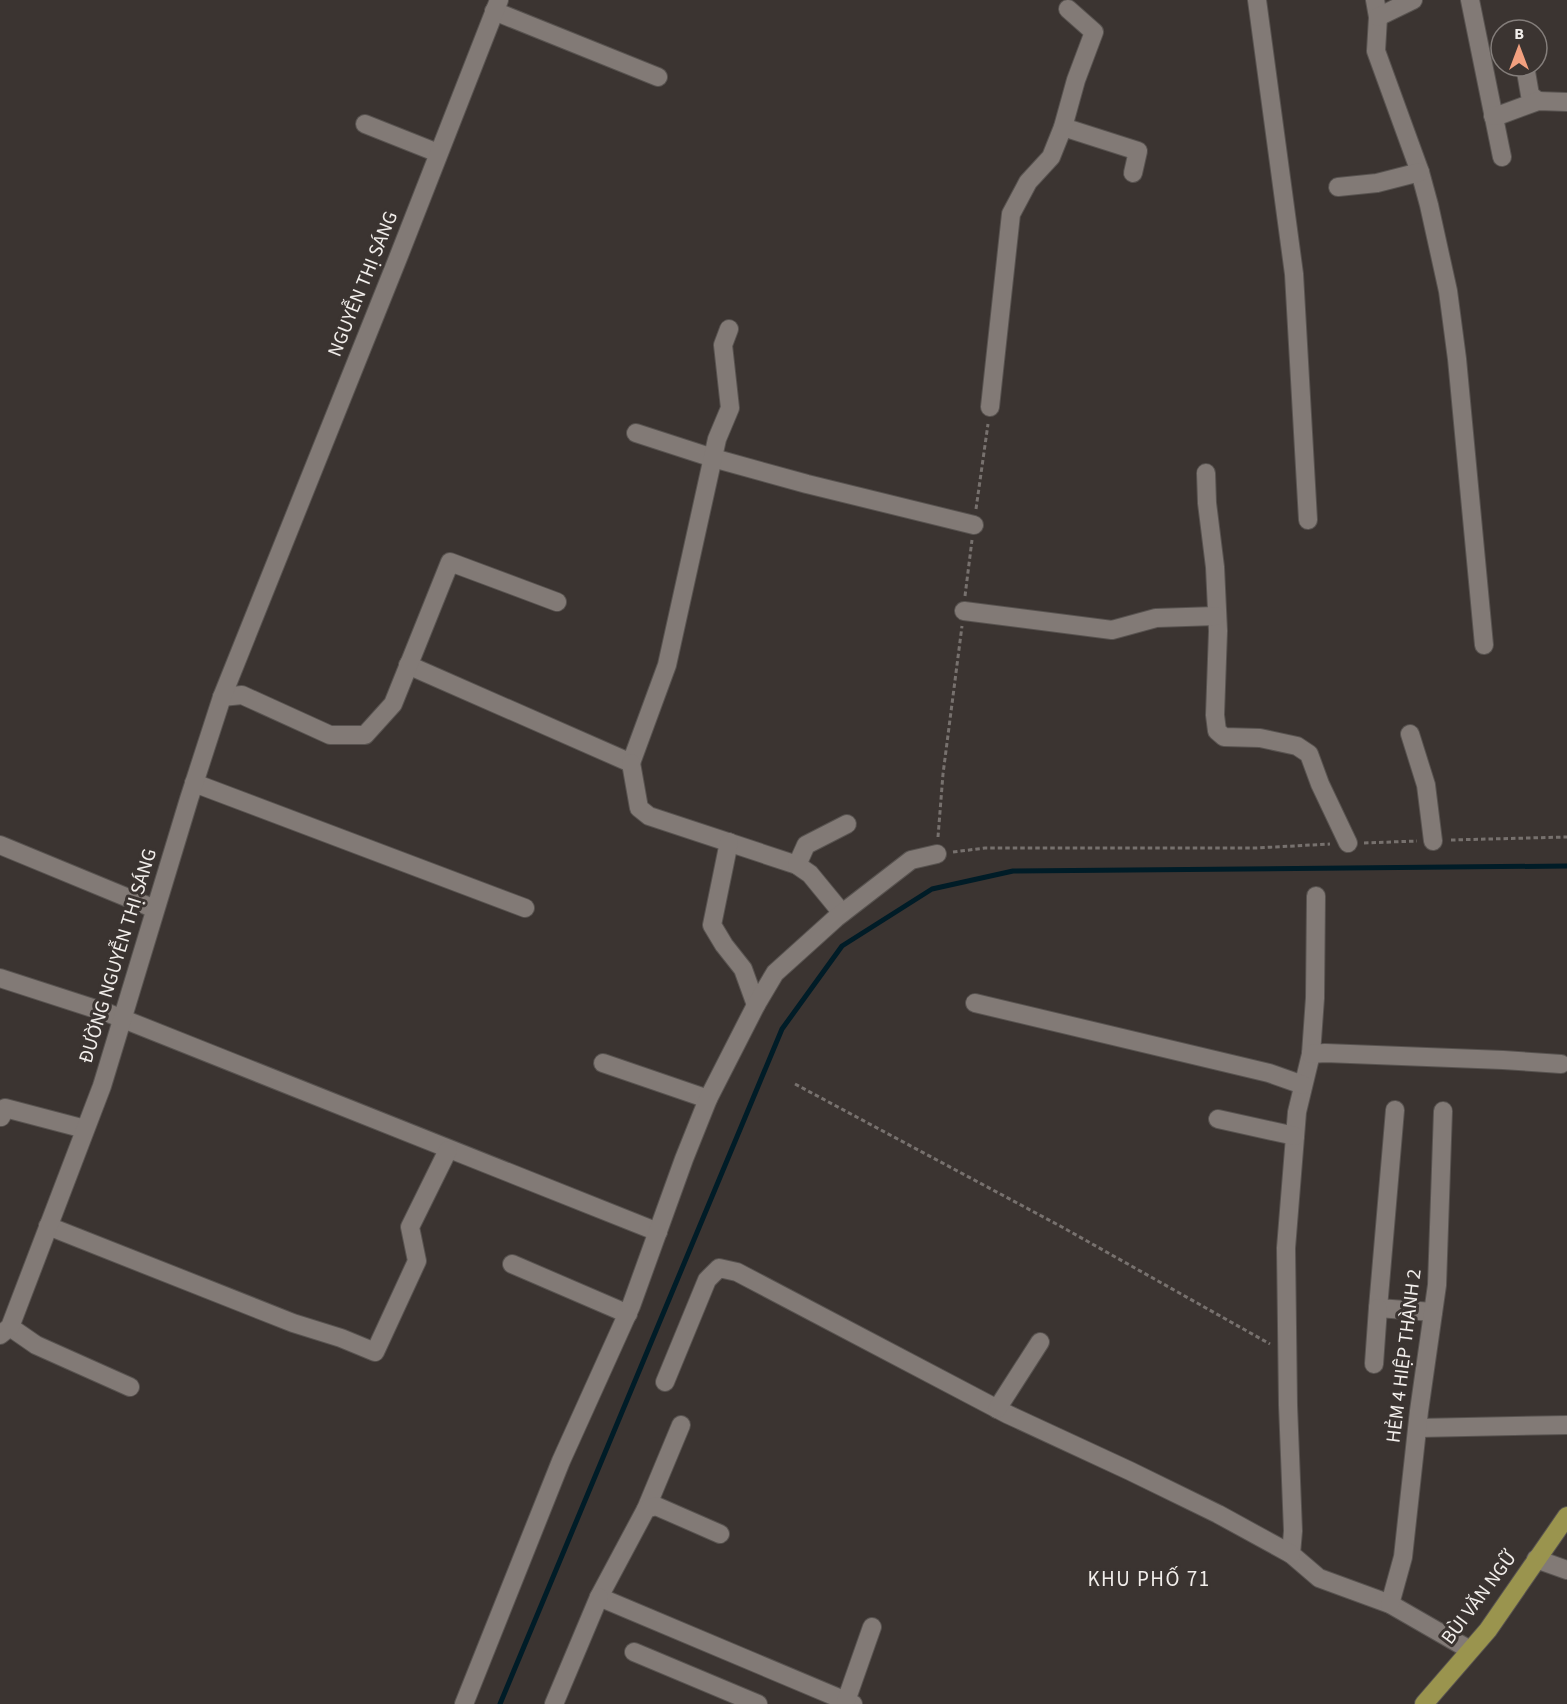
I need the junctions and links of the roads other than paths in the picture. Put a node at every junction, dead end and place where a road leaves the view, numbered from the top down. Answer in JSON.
{"nodes":[{"id":1,"x":1257,"y":0,"type":"edge"},
{"id":2,"x":1413,"y":0,"type":"edge"},
{"id":3,"x":1470,"y":0,"type":"edge"},
{"id":4,"x":1064,"y":3,"type":"edge"},
{"id":5,"x":496,"y":6,"type":"edge"},
{"id":6,"x":1377,"y":9,"type":"edge"},
{"id":7,"x":658,"y":77,"type":"dead end"},
{"id":8,"x":1527,"y":78,"type":"edge"},
{"id":9,"x":1538,"y":101,"type":"junction"},
{"id":10,"x":1567,"y":103,"type":"edge"},
{"id":11,"x":1493,"y":116,"type":"junction"},
{"id":12,"x":365,"y":124,"type":"dead end"},
{"id":13,"x":1063,"y":127,"type":"junction"},
{"id":14,"x":438,"y":153,"type":"junction"},
{"id":15,"x":1502,"y":157,"type":"dead end"},
{"id":16,"x":1420,"y":172,"type":"junction"},
{"id":17,"x":1133,"y":173,"type":"dead end"},
{"id":18,"x":1338,"y":187,"type":"dead end"},
{"id":19,"x":729,"y":329,"type":"dead end"},
{"id":20,"x":990,"y":407,"type":"road end"},
{"id":21,"x":636,"y":433,"type":"dead end"},
{"id":22,"x":713,"y":458,"type":"junction"},
{"id":23,"x":1206,"y":473,"type":"dead end"},
{"id":24,"x":1308,"y":520,"type":"dead end"},
{"id":25,"x":974,"y":525,"type":"road end"},
{"id":26,"x":268,"y":584,"type":"joint"},
{"id":27,"x":557,"y":602,"type":"dead end"},
{"id":28,"x":964,"y":611,"type":"road end"},
{"id":29,"x":1216,"y":616,"type":"junction"},
{"id":30,"x":1485,"y":645,"type":"dead end"},
{"id":31,"x":408,"y":665,"type":"junction"},
{"id":32,"x":222,"y":698,"type":"junction"},
{"id":33,"x":1410,"y":734,"type":"dead end"},
{"id":34,"x":631,"y":763,"type":"junction"},
{"id":35,"x":194,"y":783,"type":"junction"},
{"id":36,"x":847,"y":824,"type":"dead end"},
{"id":37,"x":1433,"y":841,"type":"road end"},
{"id":38,"x":729,"y":843,"type":"junction"},
{"id":39,"x":1348,"y":843,"type":"road end"},
{"id":40,"x":0,"y":844,"type":"edge"},
{"id":41,"x":937,"y":854,"type":"road end"},
{"id":42,"x":797,"y":865,"type":"junction"},
{"id":43,"x":1316,"y":896,"type":"dead end"},
{"id":44,"x":525,"y":908,"type":"dead end"},
{"id":45,"x":155,"y":909,"type":"junction"},
{"id":46,"x":842,"y":913,"type":"junction"},
{"id":47,"x":0,"y":978,"type":"edge"},
{"id":48,"x":975,"y":1003,"type":"dead end"},
{"id":49,"x":756,"y":1005,"type":"junction"},
{"id":50,"x":122,"y":1018,"type":"junction"},
{"id":51,"x":1311,"y":1054,"type":"junction"},
{"id":52,"x":603,"y":1063,"type":"dead end"},
{"id":53,"x":1561,"y":1064,"type":"dead end"},
{"id":54,"x":1303,"y":1085,"type":"junction"},
{"id":55,"x":708,"y":1099,"type":"junction"},
{"id":56,"x":1395,"y":1110,"type":"dead end"},
{"id":57,"x":1443,"y":1111,"type":"dead end"},
{"id":58,"x":1,"y":1117,"type":"edge"},
{"id":59,"x":1218,"y":1119,"type":"dead end"},
{"id":60,"x":85,"y":1129,"type":"junction"},
{"id":61,"x":1295,"y":1136,"type":"junction"},
{"id":62,"x":448,"y":1149,"type":"junction"},
{"id":63,"x":48,"y":1226,"type":"junction"},
{"id":64,"x":658,"y":1232,"type":"junction"},
{"id":65,"x":512,"y":1264,"type":"dead end"},
{"id":66,"x":1378,"y":1308,"type":"junction"},
{"id":67,"x":1433,"y":1311,"type":"junction"},
{"id":68,"x":628,"y":1314,"type":"junction"},
{"id":69,"x":5,"y":1331,"type":"edge"},
{"id":70,"x":1040,"y":1342,"type":"dead end"},
{"id":71,"x":1374,"y":1364,"type":"dead end"},
{"id":72,"x":665,"y":1382,"type":"dead end"},
{"id":73,"x":130,"y":1387,"type":"dead end"},
{"id":74,"x":997,"y":1409,"type":"junction"},
{"id":75,"x":681,"y":1425,"type":"dead end"},
{"id":76,"x":1567,"y":1425,"type":"edge"},
{"id":77,"x":1418,"y":1428,"type":"junction"},
{"id":78,"x":646,"y":1509,"type":"junction"},
{"id":79,"x":1567,"y":1516,"type":"edge"},
{"id":80,"x":720,"y":1534,"type":"dead end"},
{"id":81,"x":1291,"y":1554,"type":"junction"},
{"id":82,"x":1536,"y":1559,"type":"junction"},
{"id":83,"x":1567,"y":1570,"type":"edge"},
{"id":84,"x":598,"y":1597,"type":"junction"},
{"id":85,"x":1390,"y":1604,"type":"junction"},
{"id":86,"x":872,"y":1627,"type":"dead end"},
{"id":87,"x":1470,"y":1650,"type":"junction"},
{"id":88,"x":634,"y":1652,"type":"dead end"},
{"id":89,"x":850,"y":1702,"type":"edge"},
{"id":90,"x":464,"y":1704,"type":"edge"},
{"id":91,"x":554,"y":1704,"type":"edge"},
{"id":92,"x":758,"y":1704,"type":"edge"},
{"id":93,"x":1424,"y":1704,"type":"edge"}],
"edges":[{"from":1,"to":24,"type":"street"},
{"from":2,"to":6,"type":"street"},
{"from":3,"to":11,"type":"street"},
{"from":4,"to":13,"type":"street"},
{"from":5,"to":7,"type":"street"},
{"from":5,"to":14,"type":"street","name":"NGUYỄN THỊ SÁNG"},
{"from":6,"to":16,"type":"street"},
{"from":8,"to":9,"type":"street"},
{"from":9,"to":10,"type":"street"},
{"from":9,"to":11,"type":"street"},
{"from":11,"to":15,"type":"street"},
{"from":12,"to":14,"type":"street"},
{"from":13,"to":17,"type":"street"},
{"from":13,"to":20,"type":"street"},
{"from":14,"to":26,"type":"street","name":"NGUYỄN THỊ SÁNG"},
{"from":16,"to":18,"type":"street"},
{"from":16,"to":30,"type":"street"},
{"from":19,"to":22,"type":"street"},
{"from":21,"to":22,"type":"street"},
{"from":22,"to":25,"type":"street"},
{"from":22,"to":34,"type":"street"},
{"from":23,"to":29,"type":"street"},
{"from":26,"to":32,"type":"street","name":"ĐƯỜNG NGUYỄN THỊ SÁNG"},
{"from":27,"to":31,"type":"street"},
{"from":28,"to":29,"type":"street"},
{"from":29,"to":39,"type":"street"},
{"from":31,"to":32,"type":"street"},
{"from":31,"to":34,"type":"street"},
{"from":32,"to":35,"type":"street","name":"ĐƯỜNG NGUYỄN THỊ SÁNG"},
{"from":33,"to":37,"type":"street"},
{"from":34,"to":38,"type":"street"},
{"from":35,"to":44,"type":"street"},
{"from":35,"to":45,"type":"street","name":"ĐƯỜNG NGUYỄN THỊ SÁNG"},
{"from":36,"to":42,"type":"street"},
{"from":38,"to":42,"type":"street"},
{"from":38,"to":49,"type":"street"},
{"from":40,"to":45,"type":"street"},
{"from":41,"to":46,"type":"street"},
{"from":42,"to":46,"type":"street"},
{"from":43,"to":51,"type":"street"},
{"from":45,"to":50,"type":"street","name":"ĐƯỜNG NGUYỄN THỊ SÁNG"},
{"from":46,"to":49,"type":"street"},
{"from":47,"to":50,"type":"street"},
{"from":48,"to":54,"type":"street"},
{"from":49,"to":55,"type":"street"},
{"from":50,"to":60,"type":"street","name":"ĐƯỜNG NGUYỄN THỊ SÁNG"},
{"from":50,"to":62,"type":"street"},
{"from":51,"to":53,"type":"street"},
{"from":51,"to":54,"type":"street"},
{"from":52,"to":55,"type":"street"},
{"from":54,"to":61,"type":"street"},
{"from":55,"to":64,"type":"street"},
{"from":56,"to":66,"type":"street"},
{"from":57,"to":67,"type":"street","name":"HẺM 4 HIỆP THÀNH 2"},
{"from":58,"to":60,"type":"street"},
{"from":59,"to":61,"type":"street"},
{"from":60,"to":63,"type":"street","name":"ĐƯỜNG NGUYỄN THỊ SÁNG"},
{"from":61,"to":81,"type":"street"},
{"from":62,"to":63,"type":"street"},
{"from":62,"to":64,"type":"street"},
{"from":63,"to":69,"type":"street","name":"ĐƯỜNG NGUYỄN THỊ SÁNG"},
{"from":64,"to":68,"type":"street"},
{"from":65,"to":68,"type":"street"},
{"from":66,"to":67,"type":"street"},
{"from":66,"to":71,"type":"street"},
{"from":67,"to":77,"type":"street","name":"HẺM 4 HIỆP THÀNH 2"},
{"from":68,"to":90,"type":"street"},
{"from":69,"to":73,"type":"street"},
{"from":70,"to":74,"type":"street"},
{"from":72,"to":74,"type":"street"},
{"from":74,"to":81,"type":"street"},
{"from":75,"to":78,"type":"street"},
{"from":76,"to":77,"type":"street"},
{"from":77,"to":85,"type":"street","name":"HẺM 4 HIỆP THÀNH 2"},
{"from":78,"to":80,"type":"street"},
{"from":78,"to":84,"type":"street"},
{"from":79,"to":82,"type":"main road","name":"BÙI VĂN NGỮ"},
{"from":81,"to":85,"type":"street"},
{"from":82,"to":83,"type":"street"},
{"from":82,"to":87,"type":"main road","name":"BÙI VĂN NGỮ"},
{"from":84,"to":89,"type":"street"},
{"from":84,"to":91,"type":"street"},
{"from":85,"to":87,"type":"street"},
{"from":86,"to":89,"type":"street"},
{"from":87,"to":93,"type":"main road","name":"BÙI VĂN NGỮ"},
{"from":88,"to":92,"type":"street"}]}
